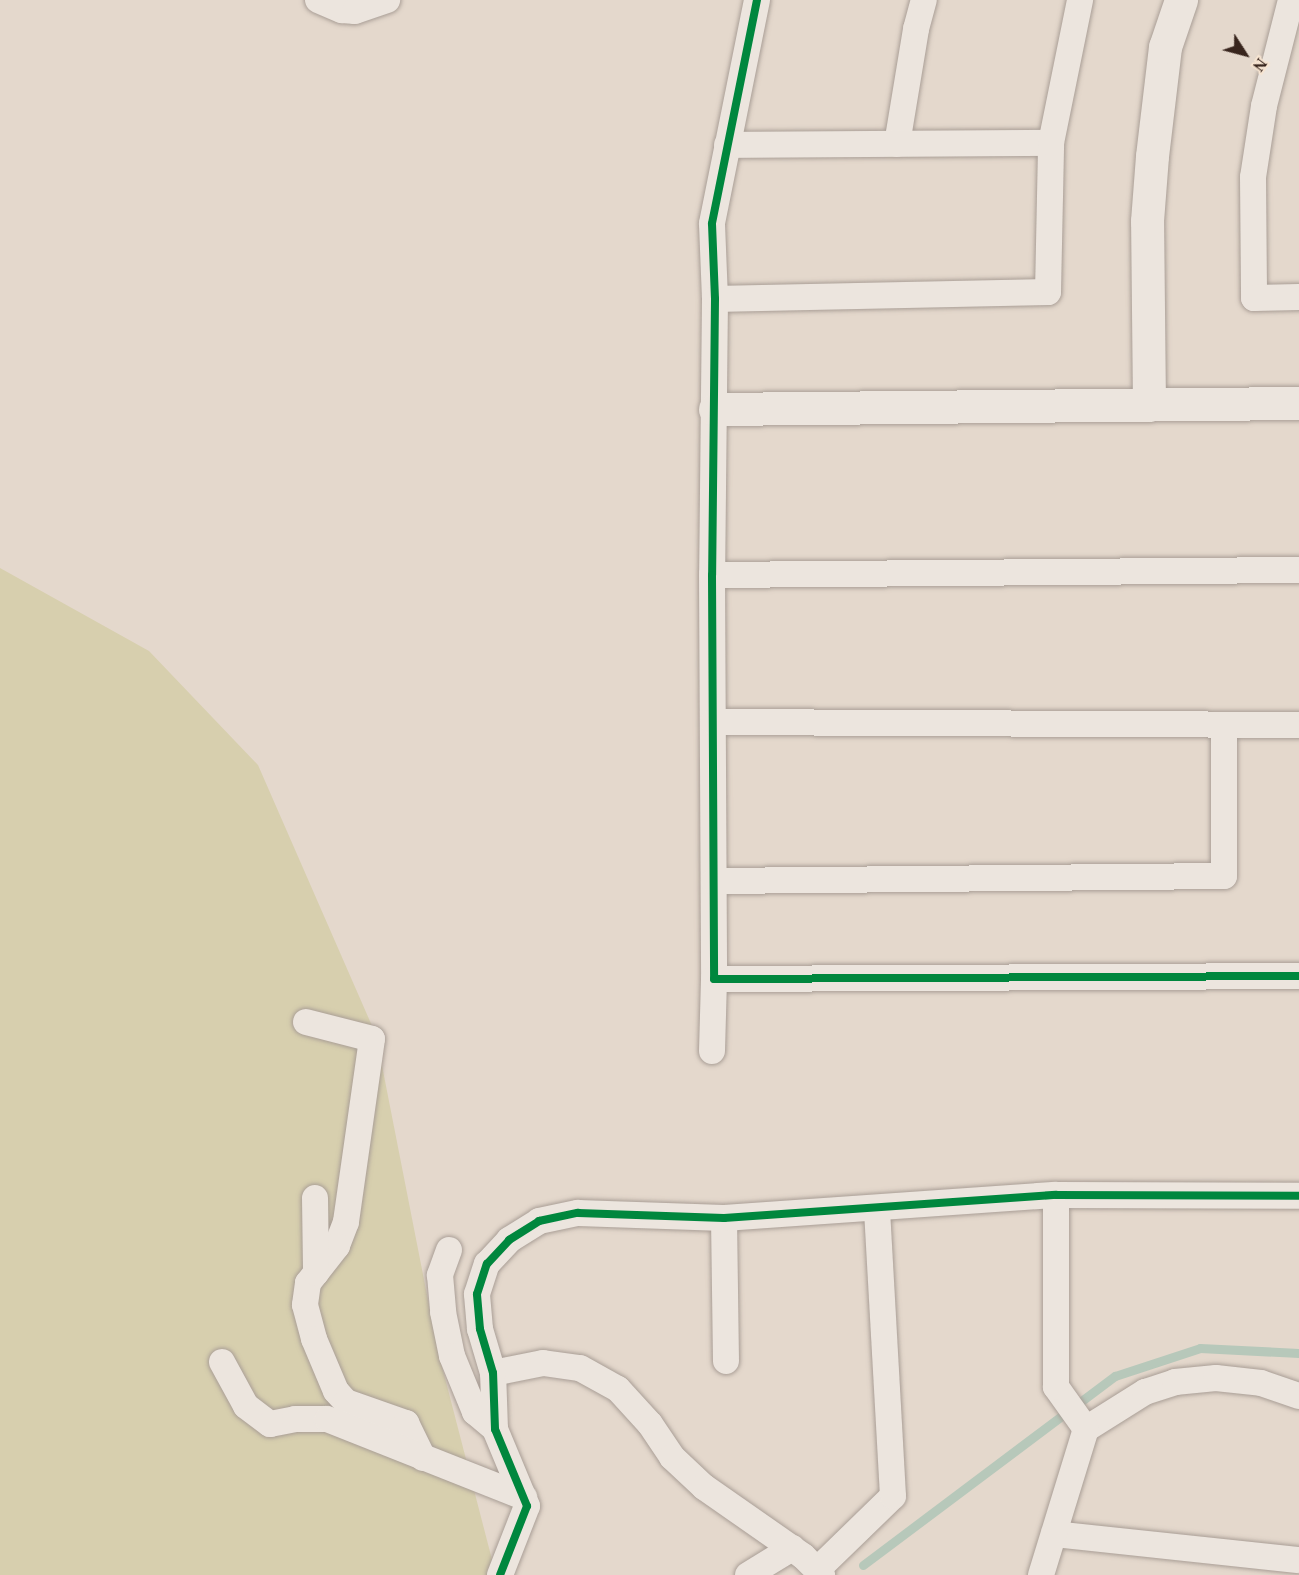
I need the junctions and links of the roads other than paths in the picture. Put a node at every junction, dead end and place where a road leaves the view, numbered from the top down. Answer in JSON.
{"nodes":[{"id":1,"x":318,"y":0,"type":"edge"},
{"id":2,"x":387,"y":0,"type":"edge"},
{"id":3,"x":757,"y":0,"type":"edge"},
{"id":4,"x":924,"y":0,"type":"edge"},
{"id":5,"x":1080,"y":0,"type":"edge"},
{"id":6,"x":1181,"y":0,"type":"edge"},
{"id":7,"x":1292,"y":0,"type":"edge"},
{"id":8,"x":1051,"y":143,"type":"junction"},
{"id":9,"x":897,"y":144,"type":"junction"},
{"id":10,"x":727,"y":145,"type":"junction"},
{"id":11,"x":1299,"y":297,"type":"edge"},
{"id":12,"x":715,"y":299,"type":"junction"},
{"id":13,"x":1299,"y":403,"type":"edge"},
{"id":14,"x":1149,"y":405,"type":"junction"},
{"id":15,"x":715,"y":409,"type":"junction"},
{"id":16,"x":1299,"y":570,"type":"edge"},
{"id":17,"x":712,"y":575,"type":"junction"},
{"id":18,"x":713,"y":722,"type":"junction"},
{"id":19,"x":1299,"y":725,"type":"edge"},
{"id":20,"x":1224,"y":727,"type":"junction"},
{"id":21,"x":714,"y":881,"type":"junction"},
{"id":22,"x":1299,"y":976,"type":"edge"},
{"id":23,"x":714,"y":979,"type":"junction"},
{"id":24,"x":306,"y":1022,"type":"dead end"},
{"id":25,"x":712,"y":1051,"type":"dead end"},
{"id":26,"x":1056,"y":1195,"type":"junction"},
{"id":27,"x":1299,"y":1196,"type":"edge"},
{"id":28,"x":315,"y":1198,"type":"dead end"},
{"id":29,"x":878,"y":1208,"type":"junction"},
{"id":30,"x":724,"y":1218,"type":"junction"},
{"id":31,"x":448,"y":1250,"type":"dead end"},
{"id":32,"x":316,"y":1273,"type":"junction"},
{"id":33,"x":726,"y":1361,"type":"dead end"},
{"id":34,"x":222,"y":1362,"type":"dead end"},
{"id":35,"x":493,"y":1373,"type":"junction"},
{"id":36,"x":1299,"y":1396,"type":"edge"},
{"id":37,"x":1085,"y":1427,"type":"junction"},
{"id":38,"x":495,"y":1429,"type":"junction"},
{"id":39,"x":423,"y":1458,"type":"junction"},
{"id":40,"x":524,"y":1497,"type":"junction"},
{"id":41,"x":1054,"y":1534,"type":"junction"},
{"id":42,"x":792,"y":1548,"type":"junction"},
{"id":43,"x":1299,"y":1560,"type":"edge"},
{"id":44,"x":819,"y":1572,"type":"edge"},
{"id":45,"x":500,"y":1575,"type":"edge"},
{"id":46,"x":748,"y":1575,"type":"edge"},
{"id":47,"x":1041,"y":1575,"type":"edge"}],
"edges":[{"from":1,"to":2,"type":"street"},
{"from":3,"to":10,"type":"street"},
{"from":4,"to":9,"type":"street"},
{"from":5,"to":8,"type":"street"},
{"from":6,"to":14,"type":"street"},
{"from":7,"to":11,"type":"street"},
{"from":8,"to":9,"type":"street"},
{"from":8,"to":12,"type":"street"},
{"from":9,"to":10,"type":"street"},
{"from":10,"to":12,"type":"street"},
{"from":12,"to":15,"type":"street"},
{"from":13,"to":14,"type":"street"},
{"from":14,"to":15,"type":"street"},
{"from":15,"to":17,"type":"street"},
{"from":16,"to":17,"type":"street"},
{"from":17,"to":18,"type":"street"},
{"from":18,"to":20,"type":"street"},
{"from":18,"to":21,"type":"street"},
{"from":19,"to":20,"type":"street"},
{"from":20,"to":21,"type":"street"},
{"from":21,"to":23,"type":"street"},
{"from":22,"to":23,"type":"street"},
{"from":23,"to":25,"type":"street"},
{"from":24,"to":32,"type":"street"},
{"from":26,"to":27,"type":"street"},
{"from":26,"to":29,"type":"street"},
{"from":26,"to":37,"type":"street"},
{"from":28,"to":32,"type":"street"},
{"from":29,"to":30,"type":"street"},
{"from":29,"to":44,"type":"street"},
{"from":30,"to":33,"type":"street"},
{"from":30,"to":35,"type":"street"},
{"from":31,"to":38,"type":"street"},
{"from":32,"to":39,"type":"street"},
{"from":34,"to":39,"type":"street"},
{"from":35,"to":38,"type":"street"},
{"from":35,"to":42,"type":"street"},
{"from":36,"to":37,"type":"street"},
{"from":37,"to":41,"type":"street"},
{"from":38,"to":40,"type":"street"},
{"from":39,"to":40,"type":"street"},
{"from":40,"to":45,"type":"street"},
{"from":41,"to":43,"type":"street"},
{"from":41,"to":47,"type":"street"},
{"from":42,"to":44,"type":"street"},
{"from":42,"to":46,"type":"street"}]}
